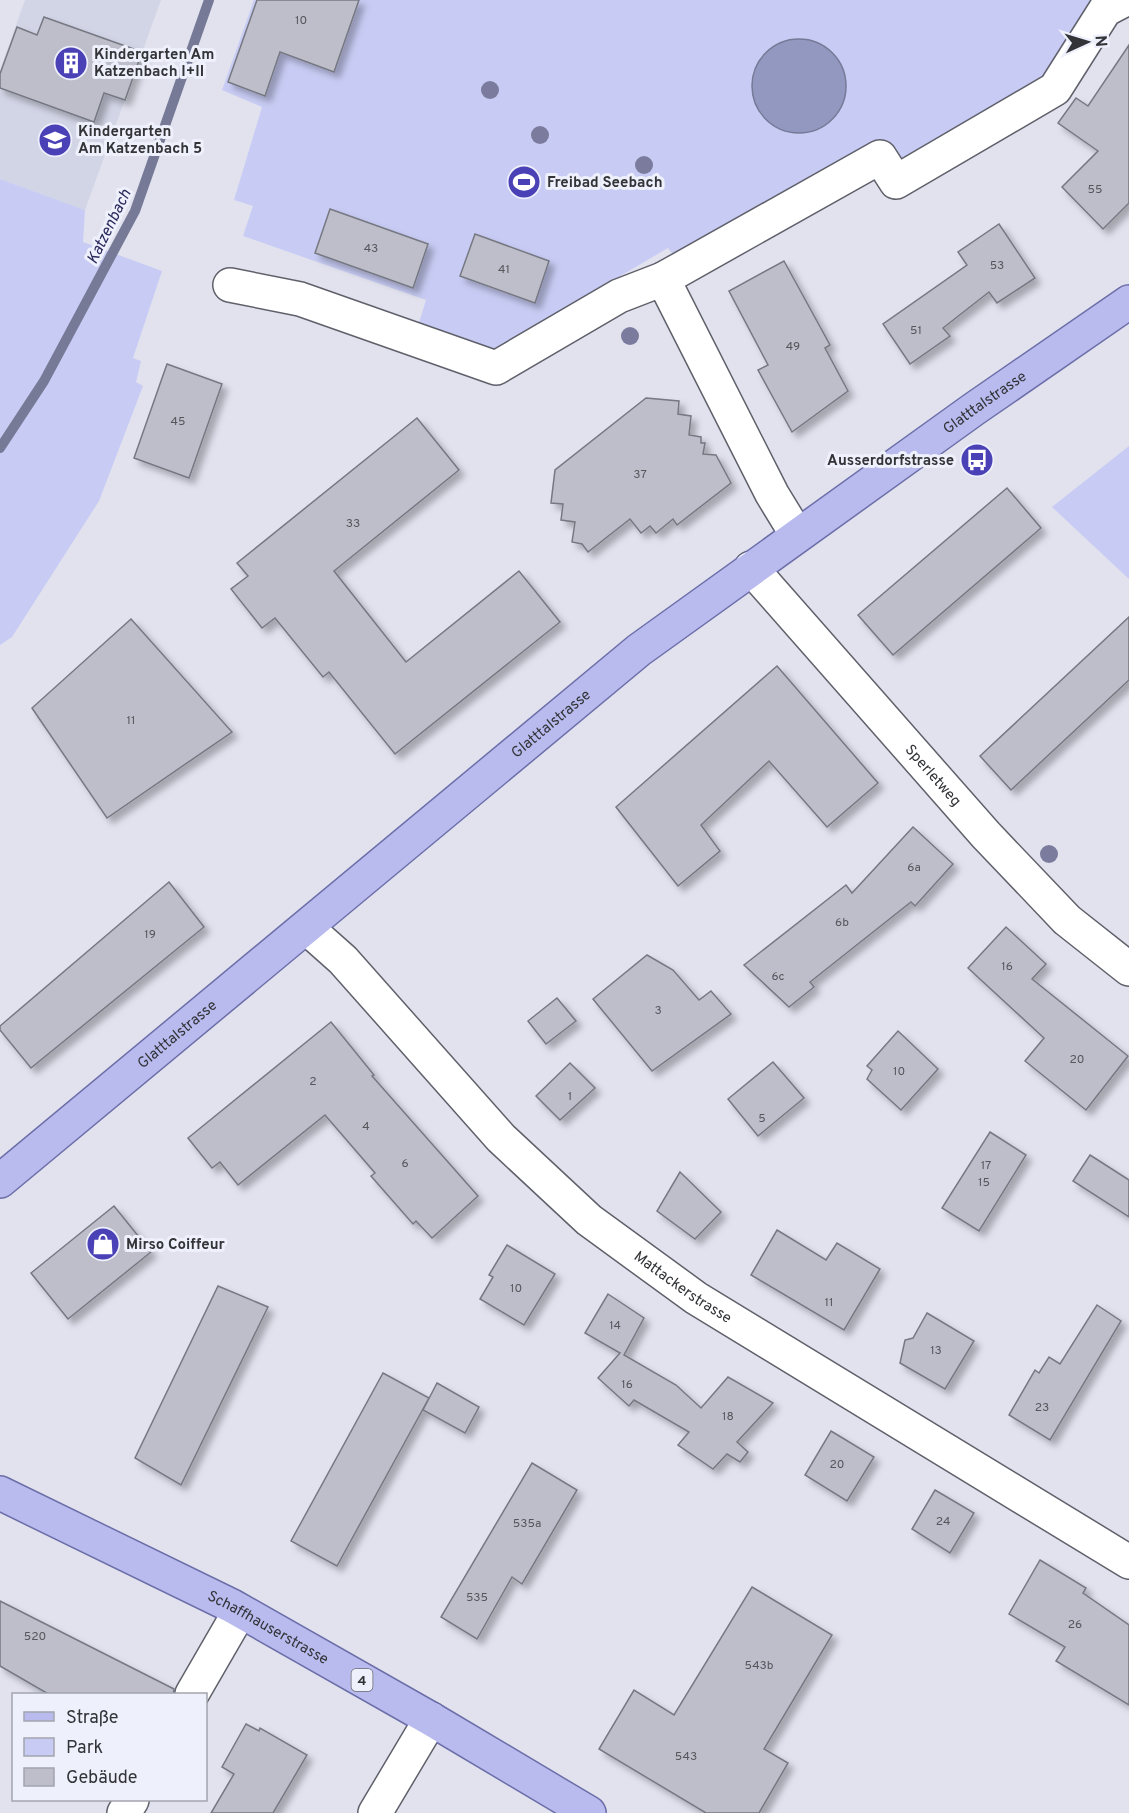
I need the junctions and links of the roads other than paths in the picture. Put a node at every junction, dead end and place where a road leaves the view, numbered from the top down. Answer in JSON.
{"nodes":[{"id":1,"x":1124,"y":0,"type":"edge"},
{"id":2,"x":663,"y":279,"type":"junction"},
{"id":3,"x":230,"y":285,"type":"dead end"},
{"id":4,"x":1129,"y":302,"type":"edge"},
{"id":5,"x":797,"y":535,"type":"junction"},
{"id":6,"x":751,"y":568,"type":"junction"},
{"id":7,"x":307,"y":927,"type":"junction"},
{"id":8,"x":1129,"y":969,"type":"edge"},
{"id":9,"x":0,"y":1180,"type":"edge"},
{"id":10,"x":0,"y":1493,"type":"edge"},
{"id":11,"x":1129,"y":1562,"type":"edge"},
{"id":12,"x":240,"y":1611,"type":"junction"},
{"id":13,"x":193,"y":1693,"type":"edge"},
{"id":14,"x":431,"y":1719,"type":"junction"},
{"id":15,"x":375,"y":1813,"type":"edge"},
{"id":16,"x":589,"y":1813,"type":"edge"}],
"edges":[{"from":1,"to":2,"type":"street"},
{"from":2,"to":3,"type":"street"},
{"from":2,"to":5,"type":"street"},
{"from":4,"to":5,"type":"main road","name":"Glatttalstrasse"},
{"from":5,"to":6,"type":"main road","name":"Glatttalstrasse"},
{"from":6,"to":7,"type":"main road","name":"Glatttalstrasse"},
{"from":6,"to":8,"type":"street","name":"Sperletweg"},
{"from":7,"to":9,"type":"main road","name":"Glatttalstrasse"},
{"from":7,"to":11,"type":"street","name":"Mattackerstrasse"},
{"from":10,"to":12,"type":"main road","name":"Schaffhauserstrasse","number":"4"},
{"from":12,"to":13,"type":"street"},
{"from":12,"to":14,"type":"main road","name":"Schaffhauserstrasse","number":"4"},
{"from":14,"to":15,"type":"street"},
{"from":14,"to":16,"type":"main road","name":"Schaffhauserstrasse","number":"4"}]}
